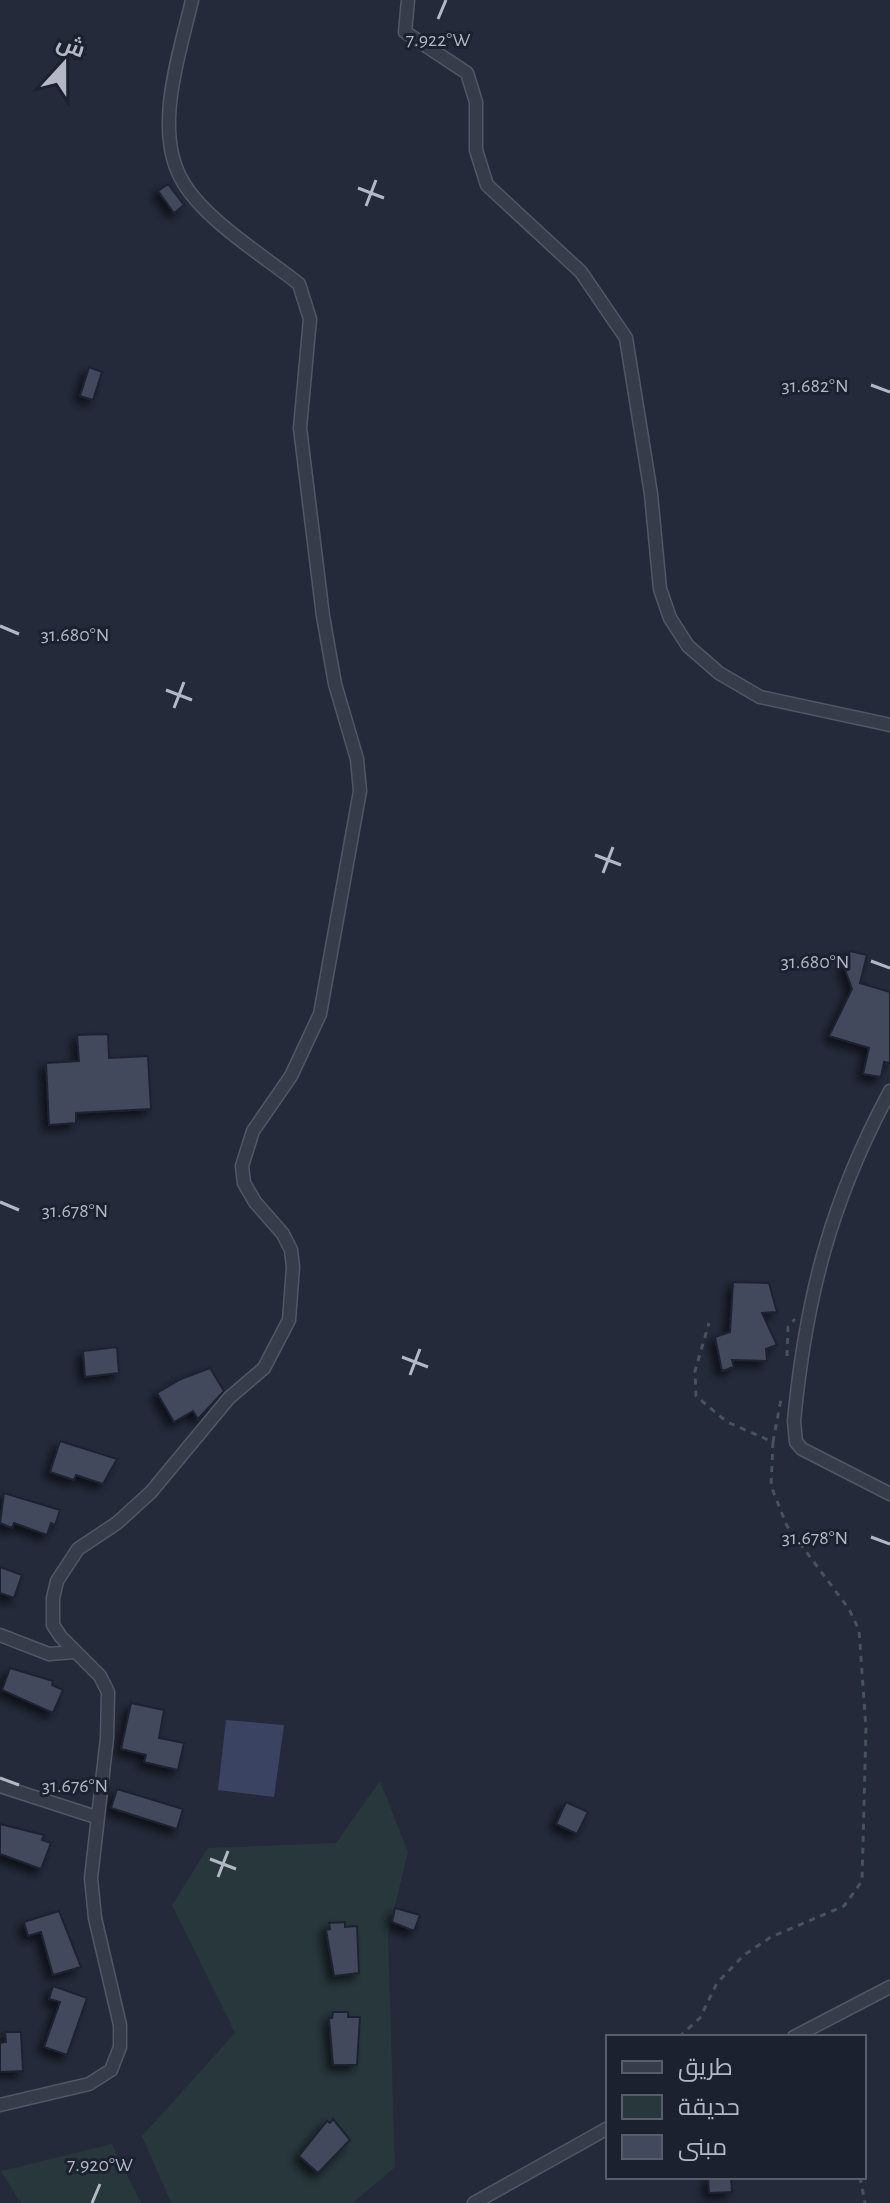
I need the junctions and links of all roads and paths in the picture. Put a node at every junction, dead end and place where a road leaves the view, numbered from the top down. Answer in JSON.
{"nodes":[{"id":1,"x":192,"y":0,"type":"edge"},
{"id":2,"x":408,"y":0,"type":"edge"},
{"id":3,"x":890,"y":725,"type":"edge"},
{"id":4,"x":890,"y":1091,"type":"edge"},
{"id":5,"x":709,"y":1323,"type":"dead end"},
{"id":6,"x":890,"y":1494,"type":"edge"},
{"id":7,"x":0,"y":1635,"type":"edge"},
{"id":8,"x":75,"y":1652,"type":"junction"},
{"id":9,"x":0,"y":1786,"type":"edge"},
{"id":10,"x":96,"y":1817,"type":"junction"},
{"id":11,"x":890,"y":1987,"type":"edge"},
{"id":12,"x":681,"y":2035,"type":"edge"},
{"id":13,"x":798,"y":2035,"type":"edge"},
{"id":14,"x":0,"y":2105,"type":"edge"},
{"id":15,"x":606,"y":2129,"type":"edge"},
{"id":16,"x":860,"y":2179,"type":"edge"},
{"id":17,"x":474,"y":2203,"type":"edge"},
{"id":18,"x":865,"y":2203,"type":"edge"}],
"edges":[{"from":1,"to":8,"type":"street"},
{"from":2,"to":3,"type":"street"},
{"from":4,"to":6,"type":"street"},
{"from":5,"to":12,"type":"path"},
{"from":7,"to":8,"type":"street"},
{"from":8,"to":10,"type":"street"},
{"from":9,"to":10,"type":"street"},
{"from":10,"to":14,"type":"street"},
{"from":11,"to":13,"type":"street"},
{"from":15,"to":17,"type":"street"},
{"from":16,"to":18,"type":"path"}]}
